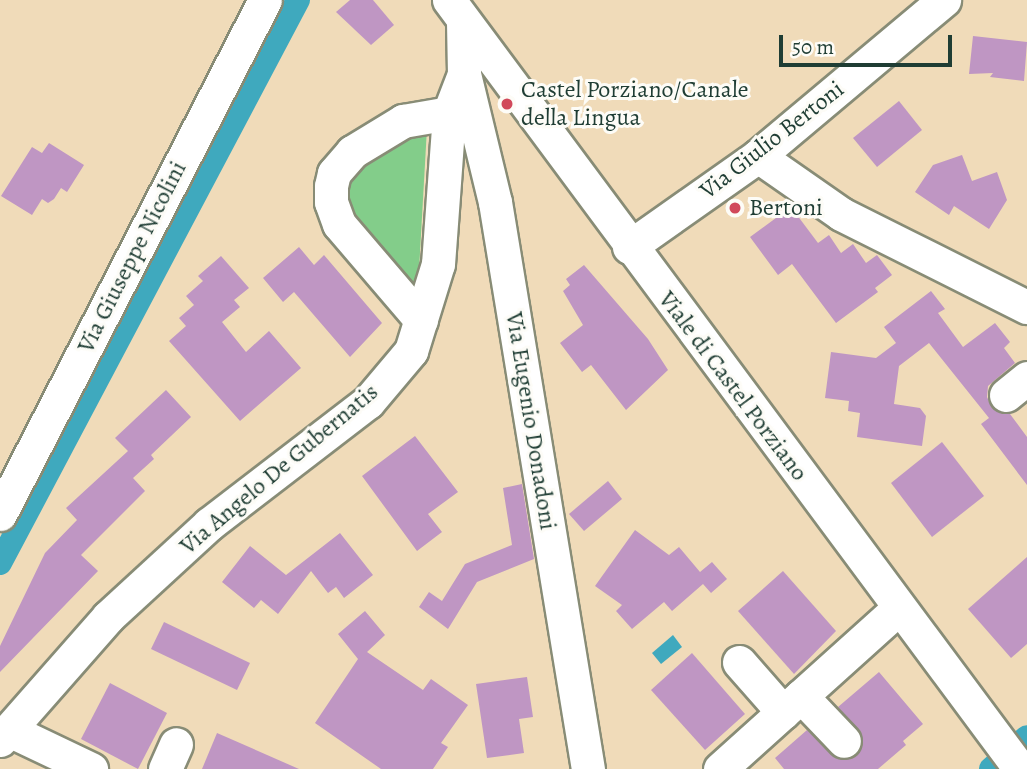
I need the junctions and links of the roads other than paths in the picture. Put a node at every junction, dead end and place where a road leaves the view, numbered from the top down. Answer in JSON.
{"nodes":[{"id":1,"x":265,"y":0,"type":"edge"},
{"id":2,"x":944,"y":0,"type":"edge"},
{"id":3,"x":456,"y":10,"type":"edge"},
{"id":4,"x":464,"y":74,"type":"junction"},
{"id":5,"x":449,"y":113,"type":"junction"},
{"id":6,"x":758,"y":156,"type":"junction"},
{"id":7,"x":629,"y":247,"type":"junction"},
{"id":8,"x":1027,"y":307,"type":"edge"},
{"id":9,"x":421,"y":320,"type":"junction"},
{"id":10,"x":0,"y":514,"type":"edge"},
{"id":11,"x":899,"y":608,"type":"junction"},
{"id":12,"x":739,"y":662,"type":"dead end"},
{"id":13,"x":792,"y":704,"type":"junction"},
{"id":14,"x":4,"y":735,"type":"edge"},
{"id":15,"x":844,"y":741,"type":"dead end"},
{"id":16,"x":739,"y":763,"type":"edge"},
{"id":17,"x":92,"y":769,"type":"edge"},
{"id":18,"x":588,"y":769,"type":"edge"},
{"id":19,"x":1020,"y":769,"type":"edge"}],
"edges":[{"from":1,"to":10,"type":"street","name":"Via Giuseppe Nicolini"},
{"from":2,"to":6,"type":"street","name":"Via Giulio Bertoni"},
{"from":3,"to":4,"type":"street","name":"Via Angelo De Gubernatis"},
{"from":3,"to":7,"type":"street","name":"Viale di Castel Porziano"},
{"from":4,"to":5,"type":"street","name":"Via Angelo De Gubernatis"},
{"from":4,"to":18,"type":"street","name":"Via Eugenio Donadoni"},
{"from":5,"to":9,"type":"street","name":"Via Angelo De Gubernatis"},
{"from":5,"to":9,"type":"street"},
{"from":6,"to":7,"type":"street","name":"Via Giulio Bertoni"},
{"from":6,"to":8,"type":"street"},
{"from":7,"to":11,"type":"street","name":"Viale di Castel Porziano"},
{"from":9,"to":14,"type":"street","name":"Via Angelo De Gubernatis"},
{"from":11,"to":13,"type":"street"},
{"from":11,"to":19,"type":"street","name":"Viale di Castel Porziano"},
{"from":12,"to":13,"type":"street"},
{"from":13,"to":15,"type":"street"},
{"from":13,"to":16,"type":"street"},
{"from":14,"to":17,"type":"street"}]}
